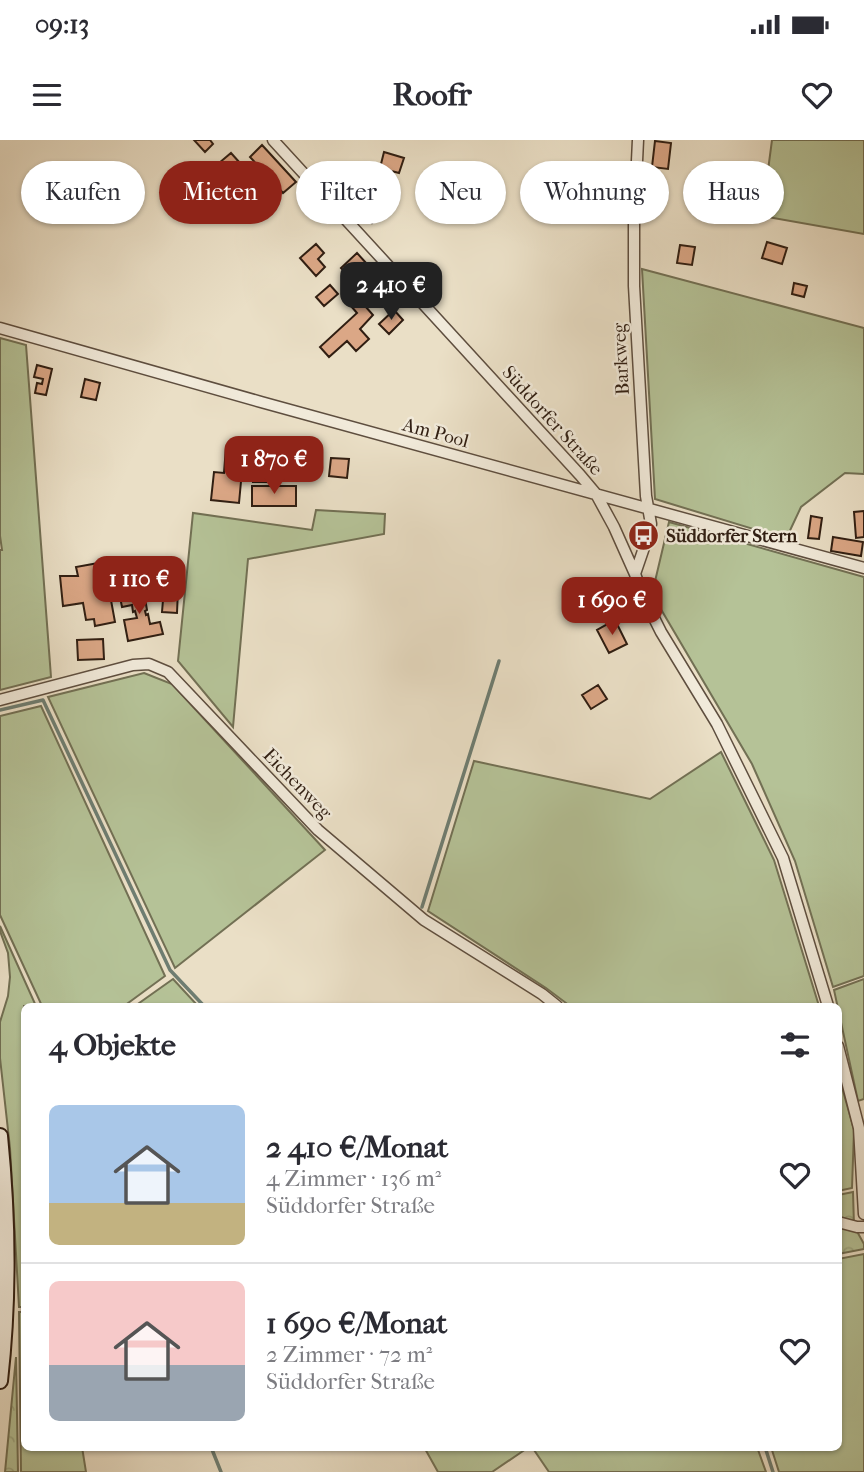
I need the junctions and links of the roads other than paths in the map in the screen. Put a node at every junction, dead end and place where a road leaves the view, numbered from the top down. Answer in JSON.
{"nodes":[{"id":1,"x":273,"y":140,"type":"edge"},
{"id":2,"x":638,"y":140,"type":"edge"},
{"id":3,"x":0,"y":328,"type":"edge"},
{"id":4,"x":596,"y":494,"type":"junction"},
{"id":5,"x":648,"y":509,"type":"junction"},
{"id":6,"x":864,"y":568,"type":"edge"},
{"id":7,"x":635,"y":574,"type":"junction"},
{"id":8,"x":0,"y":700,"type":"edge"},
{"id":9,"x":552,"y":1003,"type":"edge"},
{"id":10,"x":827,"y":1003,"type":"edge"},
{"id":11,"x":842,"y":1062,"type":"edge"},
{"id":12,"x":0,"y":1136,"type":"edge"},
{"id":13,"x":864,"y":1214,"type":"edge"},
{"id":14,"x":842,"y":1223,"type":"edge"},
{"id":15,"x":864,"y":1227,"type":"edge"},
{"id":16,"x":0,"y":1381,"type":"edge"}],
"edges":[{"from":1,"to":4,"type":"street","name":"Süddorfer Straße"},
{"from":2,"to":5,"type":"street","name":"Barkweg"},
{"from":3,"to":4,"type":"street","name":"Am Pool"},
{"from":4,"to":5,"type":"street","name":"Am Pool"},
{"from":4,"to":7,"type":"street","name":"Süddorfer Straße"},
{"from":5,"to":6,"type":"street","name":"Am Pool"},
{"from":5,"to":7,"type":"street","name":"Barkweg"},
{"from":7,"to":10,"type":"street","name":"Süddorfer Straße"},
{"from":8,"to":9,"type":"street","name":"Eichenweg"},
{"from":11,"to":13,"type":"street"},
{"from":12,"to":16,"type":"main road"},
{"from":14,"to":15,"type":"street"}]}
